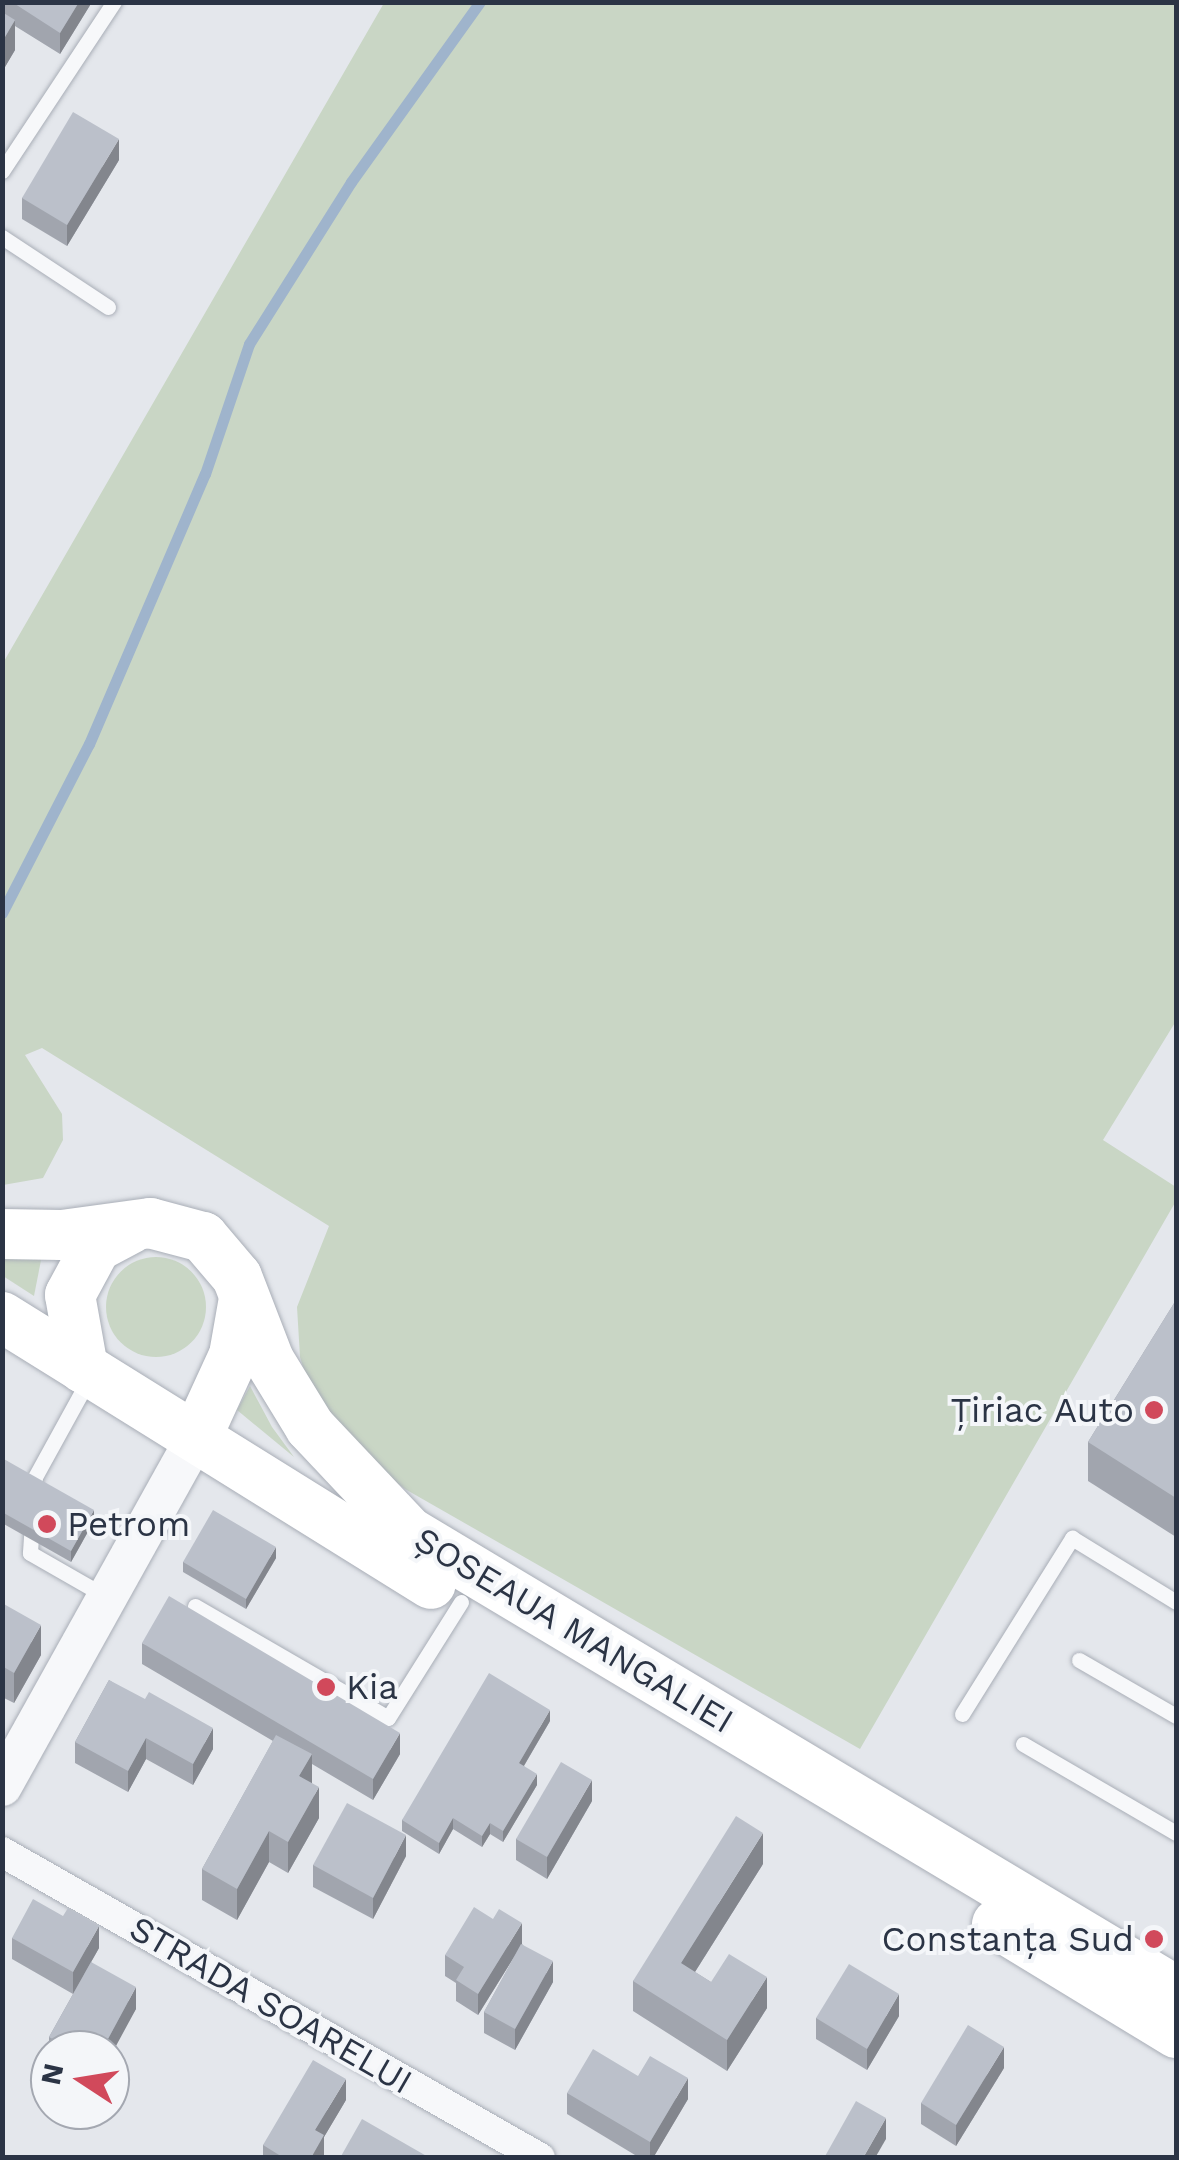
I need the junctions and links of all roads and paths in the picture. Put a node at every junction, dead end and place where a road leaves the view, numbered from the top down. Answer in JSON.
{"nodes":[{"id":1,"x":114,"y":2,"type":"edge"},
{"id":2,"x":2,"y":170,"type":"edge"},
{"id":3,"x":2,"y":237,"type":"edge"},
{"id":4,"x":108,"y":306,"type":"dead end"},
{"id":5,"x":150,"y":1223,"type":"junction"},
{"id":6,"x":2,"y":1234,"type":"edge"},
{"id":7,"x":243,"y":1304,"type":"junction"},
{"id":8,"x":2,"y":1317,"type":"edge"},
{"id":9,"x":88,"y":1371,"type":"junction"},
{"id":10,"x":196,"y":1436,"type":"junction"},
{"id":11,"x":107,"y":1598,"type":"junction"},
{"id":12,"x":462,"y":1602,"type":"junction"},
{"id":13,"x":1176,"y":1602,"type":"edge"},
{"id":14,"x":194,"y":1606,"type":"edge"},
{"id":15,"x":1079,"y":1660,"type":"dead end"},
{"id":16,"x":962,"y":1714,"type":"dead end"},
{"id":17,"x":1176,"y":1716,"type":"edge"},
{"id":18,"x":1023,"y":1744,"type":"dead end"},
{"id":19,"x":2,"y":1786,"type":"edge"},
{"id":20,"x":1176,"y":1833,"type":"edge"},
{"id":21,"x":2,"y":1852,"type":"edge"},
{"id":22,"x":1176,"y":1991,"type":"edge"},
{"id":23,"x":1176,"y":2033,"type":"edge"},
{"id":24,"x":540,"y":2158,"type":"edge"}],
"edges":[{"from":1,"to":2,"type":"lane"},
{"from":3,"to":4,"type":"lane"},
{"from":5,"to":6,"type":"main road","name":"ȘOSEAUA MANGALIEI"},
{"from":5,"to":7,"type":"main road","name":"ȘOSEAUA MANGALIEI"},
{"from":5,"to":9,"type":"main road"},
{"from":7,"to":10,"type":"main road"},
{"from":7,"to":22,"type":"main road","name":"ȘOSEAUA MANGALIEI"},
{"from":8,"to":9,"type":"main road","name":"ȘOSEAUA MANGALIEI"},
{"from":9,"to":10,"type":"main road","name":"ȘOSEAUA MANGALIEI"},
{"from":9,"to":11,"type":"lane"},
{"from":10,"to":11,"type":"street"},
{"from":10,"to":12,"type":"main road","name":"ȘOSEAUA MANGALIEI"},
{"from":11,"to":19,"type":"street"},
{"from":12,"to":14,"type":"lane"},
{"from":12,"to":23,"type":"main road","name":"ȘOSEAUA MANGALIEI"},
{"from":13,"to":16,"type":"lane"},
{"from":15,"to":17,"type":"lane"},
{"from":18,"to":20,"type":"lane"},
{"from":21,"to":24,"type":"street","name":"STRADA SOARELUI"}]}
